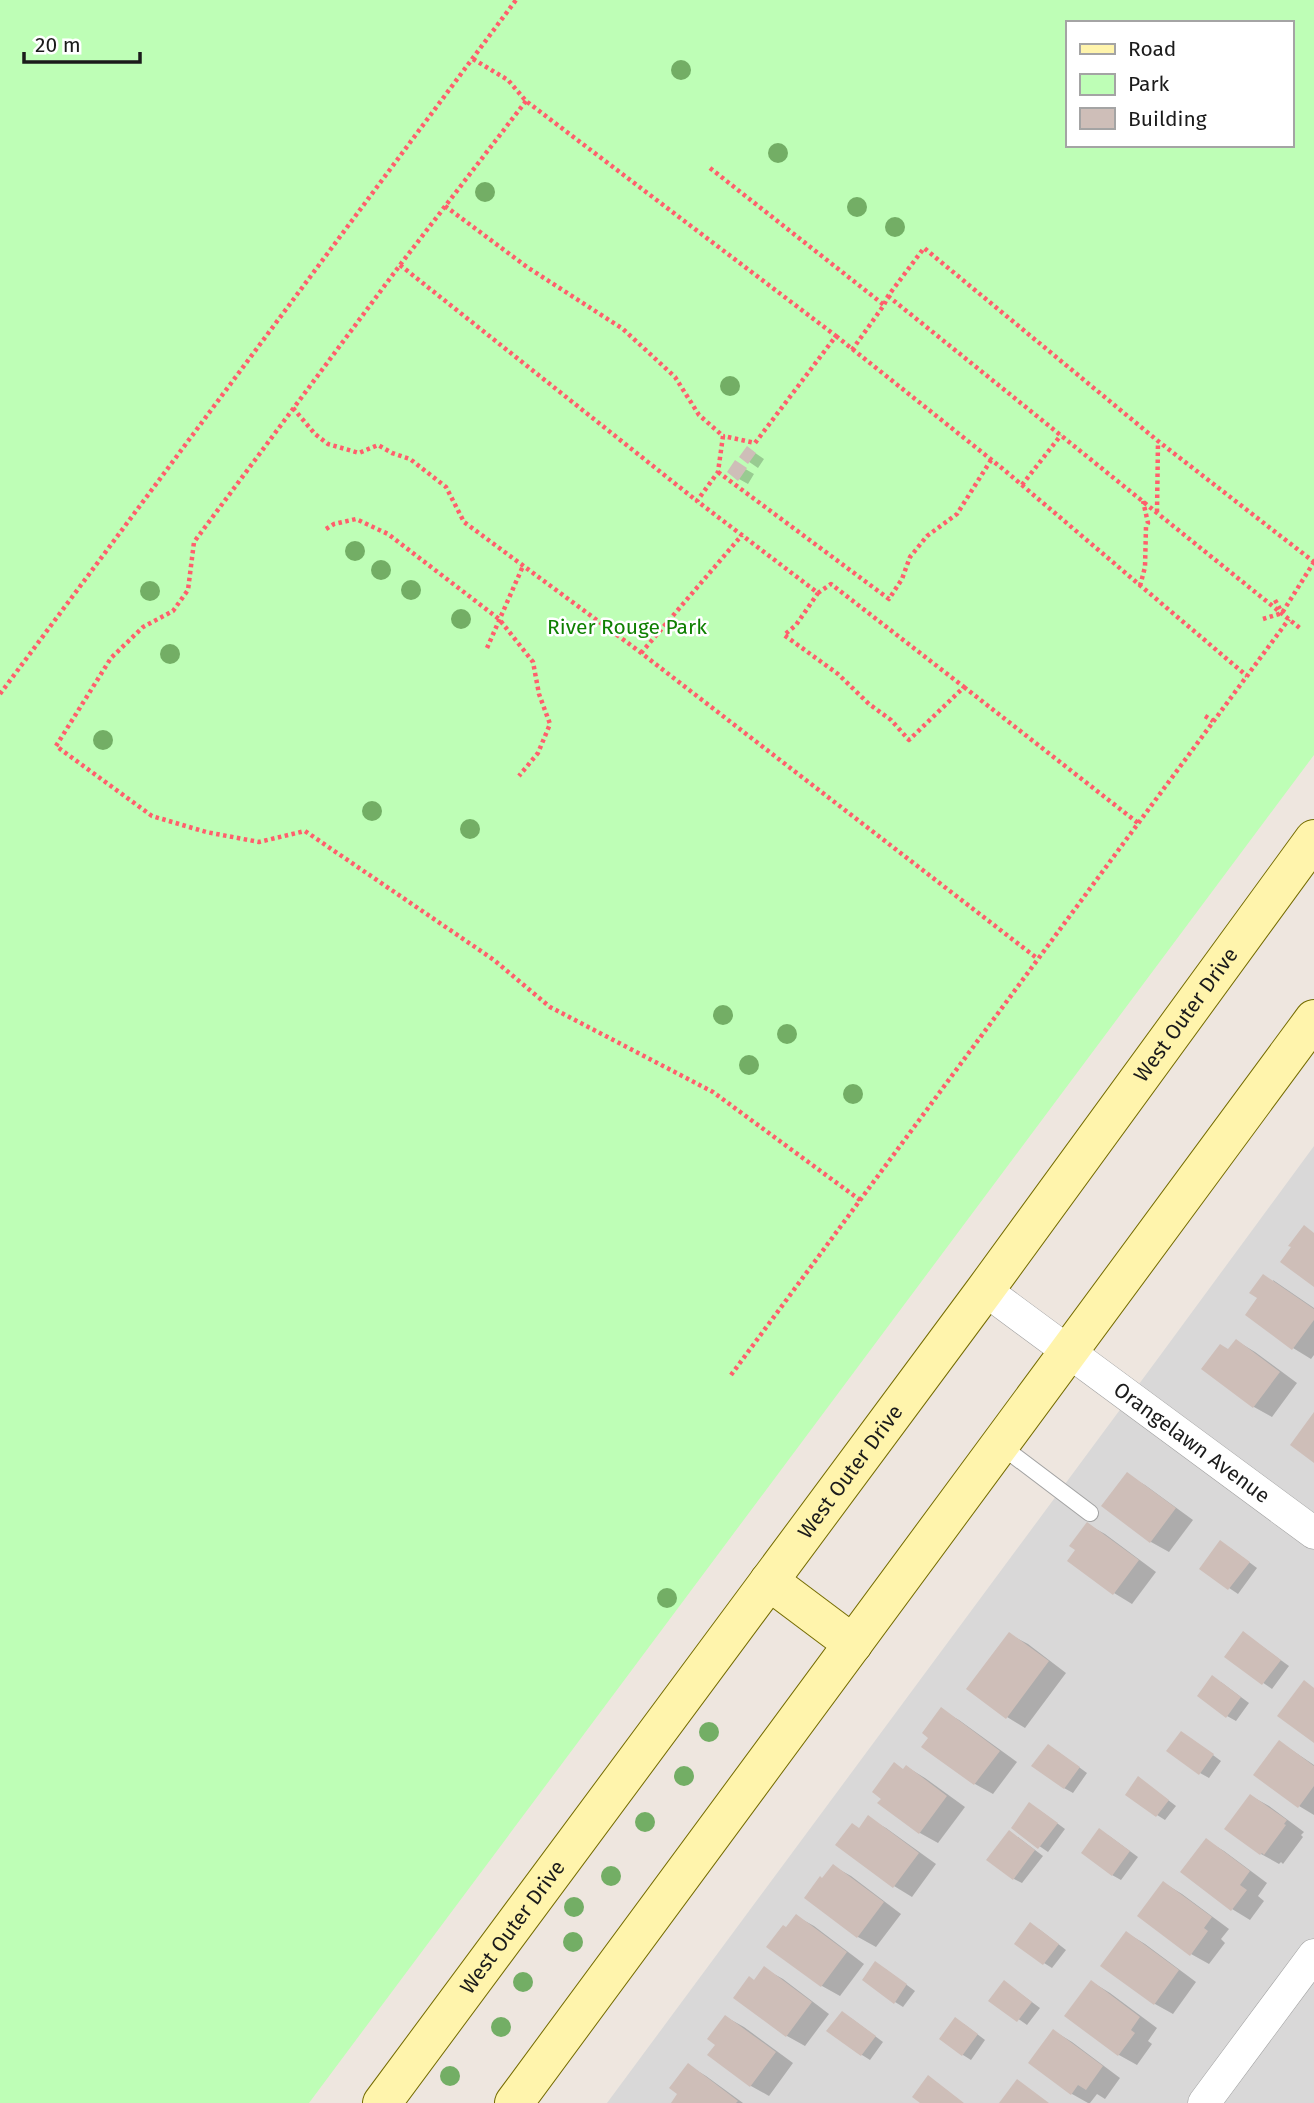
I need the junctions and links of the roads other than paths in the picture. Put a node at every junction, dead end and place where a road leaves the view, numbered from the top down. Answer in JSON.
{"nodes":[{"id":1,"x":1314,"y":839,"type":"edge"},
{"id":2,"x":1314,"y":1019,"type":"edge"},
{"id":3,"x":985,"y":1290,"type":"junction"},
{"id":4,"x":1068,"y":1352,"type":"junction"},
{"id":5,"x":1000,"y":1445,"type":"junction"},
{"id":6,"x":1090,"y":1513,"type":"dead end"},
{"id":7,"x":1314,"y":1533,"type":"edge"},
{"id":8,"x":769,"y":1581,"type":"junction"},
{"id":9,"x":853,"y":1644,"type":"junction"},
{"id":10,"x":1314,"y":1955,"type":"edge"},
{"id":11,"x":382,"y":2103,"type":"edge"},
{"id":12,"x":514,"y":2103,"type":"edge"},
{"id":13,"x":1204,"y":2103,"type":"edge"}],
"edges":[{"from":1,"to":3,"type":"main road","name":"West Outer Drive"},
{"from":2,"to":4,"type":"main road"},
{"from":3,"to":4,"type":"street","name":"Orangelawn Avenue"},
{"from":3,"to":8,"type":"main road","name":"West Outer Drive"},
{"from":4,"to":5,"type":"main road"},
{"from":4,"to":7,"type":"street","name":"Orangelawn Avenue"},
{"from":5,"to":6,"type":"lane"},
{"from":5,"to":9,"type":"main road"},
{"from":8,"to":9,"type":"main road"},
{"from":8,"to":11,"type":"main road","name":"West Outer Drive"},
{"from":9,"to":12,"type":"main road"},
{"from":10,"to":13,"type":"street"}]}
